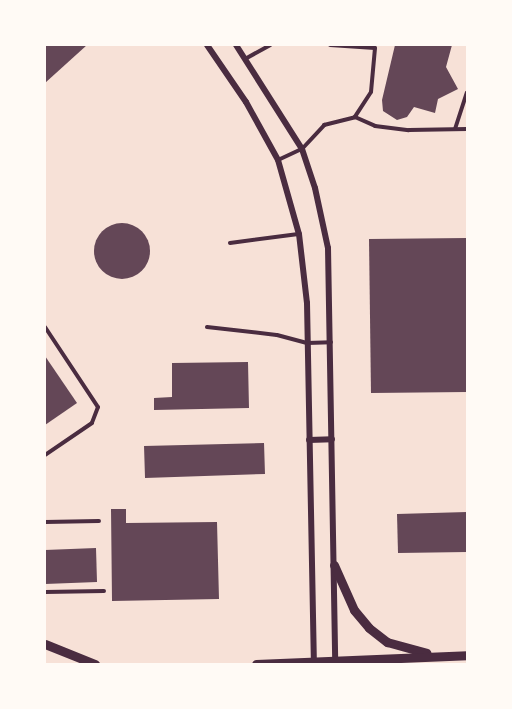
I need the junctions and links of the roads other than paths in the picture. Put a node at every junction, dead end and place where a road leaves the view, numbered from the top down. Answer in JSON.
{"nodes":[{"id":1,"x":207,"y":45,"type":"edge"},
{"id":2,"x":236,"y":45,"type":"edge"},
{"id":3,"x":270,"y":45,"type":"edge"},
{"id":4,"x":330,"y":45,"type":"edge"},
{"id":5,"x":245,"y":59,"type":"junction"},
{"id":6,"x":467,"y":93,"type":"edge"},
{"id":7,"x":356,"y":117,"type":"junction"},
{"id":8,"x":455,"y":129,"type":"junction"},
{"id":9,"x":467,"y":129,"type":"edge"},
{"id":10,"x":302,"y":149,"type":"junction"},
{"id":11,"x":278,"y":160,"type":"junction"},
{"id":12,"x":299,"y":234,"type":"junction"},
{"id":13,"x":231,"y":243,"type":"dead end"},
{"id":14,"x":45,"y":327,"type":"edge"},
{"id":15,"x":207,"y":327,"type":"dead end"},
{"id":16,"x":332,"y":342,"type":"junction"},
{"id":17,"x":307,"y":343,"type":"junction"},
{"id":18,"x":332,"y":439,"type":"junction"},
{"id":19,"x":309,"y":440,"type":"junction"},
{"id":20,"x":45,"y":455,"type":"edge"},
{"id":21,"x":99,"y":521,"type":"dead end"},
{"id":22,"x":45,"y":522,"type":"edge"},
{"id":23,"x":334,"y":565,"type":"junction"},
{"id":24,"x":104,"y":591,"type":"dead end"},
{"id":25,"x":45,"y":592,"type":"edge"},
{"id":26,"x":45,"y":644,"type":"edge"},
{"id":27,"x":467,"y":655,"type":"edge"},
{"id":28,"x":438,"y":656,"type":"junction"},
{"id":29,"x":335,"y":662,"type":"edge"},
{"id":30,"x":314,"y":663,"type":"edge"},
{"id":31,"x":95,"y":664,"type":"edge"},
{"id":32,"x":256,"y":664,"type":"edge"}],
"edges":[{"from":1,"to":11,"type":"street"},
{"from":2,"to":5,"type":"street"},
{"from":3,"to":5,"type":"lane"},
{"from":4,"to":7,"type":"lane"},
{"from":5,"to":10,"type":"street"},
{"from":6,"to":8,"type":"lane"},
{"from":7,"to":8,"type":"lane"},
{"from":7,"to":10,"type":"lane"},
{"from":8,"to":9,"type":"lane"},
{"from":10,"to":11,"type":"lane"},
{"from":10,"to":16,"type":"street"},
{"from":11,"to":12,"type":"street"},
{"from":12,"to":13,"type":"lane"},
{"from":12,"to":17,"type":"street"},
{"from":14,"to":20,"type":"lane"},
{"from":15,"to":17,"type":"lane"},
{"from":16,"to":17,"type":"lane"},
{"from":16,"to":18,"type":"street"},
{"from":17,"to":19,"type":"street"},
{"from":18,"to":19,"type":"street"},
{"from":18,"to":23,"type":"street"},
{"from":19,"to":30,"type":"street"},
{"from":21,"to":22,"type":"lane"},
{"from":23,"to":28,"type":"street"},
{"from":23,"to":29,"type":"street"},
{"from":24,"to":25,"type":"lane"},
{"from":26,"to":31,"type":"street"},
{"from":27,"to":28,"type":"street"},
{"from":28,"to":29,"type":"street"},
{"from":29,"to":30,"type":"street"},
{"from":30,"to":32,"type":"street"}]}
